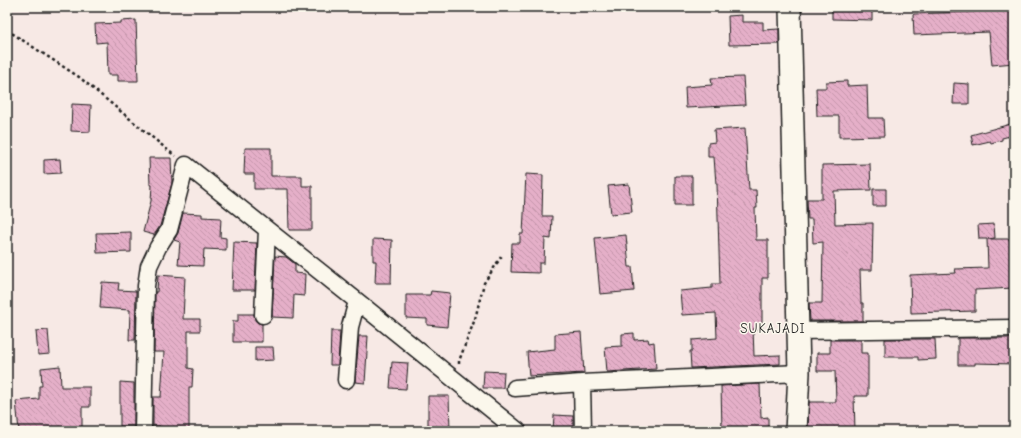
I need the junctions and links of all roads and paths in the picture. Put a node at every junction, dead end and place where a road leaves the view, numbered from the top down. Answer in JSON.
{"nodes":[{"id":1,"x":790,"y":7,"type":"edge"},
{"id":2,"x":7,"y":30,"type":"edge"},
{"id":3,"x":186,"y":165,"type":"junction"},
{"id":4,"x":267,"y":230,"type":"junction"},
{"id":5,"x":503,"y":254,"type":"dead end"},
{"id":6,"x":357,"y":301,"type":"junction"},
{"id":7,"x":263,"y":315,"type":"dead end"},
{"id":8,"x":1014,"y":328,"type":"edge"},
{"id":9,"x":798,"y":330,"type":"junction"},
{"id":10,"x":798,"y":373,"type":"junction"},
{"id":11,"x":346,"y":380,"type":"dead end"},
{"id":12,"x":582,"y":383,"type":"junction"},
{"id":13,"x":459,"y":384,"type":"junction"},
{"id":14,"x":515,"y":388,"type":"dead end"},
{"id":15,"x":143,"y":431,"type":"edge"},
{"id":16,"x":518,"y":431,"type":"edge"},
{"id":17,"x":583,"y":431,"type":"edge"},
{"id":18,"x":796,"y":431,"type":"edge"}],
"edges":[{"from":1,"to":9,"type":"street"},
{"from":2,"to":3,"type":"path"},
{"from":3,"to":4,"type":"street"},
{"from":3,"to":15,"type":"street"},
{"from":4,"to":6,"type":"street"},
{"from":4,"to":7,"type":"street"},
{"from":5,"to":13,"type":"path"},
{"from":6,"to":11,"type":"street"},
{"from":6,"to":13,"type":"street"},
{"from":8,"to":9,"type":"street"},
{"from":9,"to":10,"type":"street"},
{"from":10,"to":12,"type":"street"},
{"from":10,"to":18,"type":"street"},
{"from":12,"to":14,"type":"street"},
{"from":12,"to":17,"type":"street"},
{"from":13,"to":16,"type":"street"}]}
